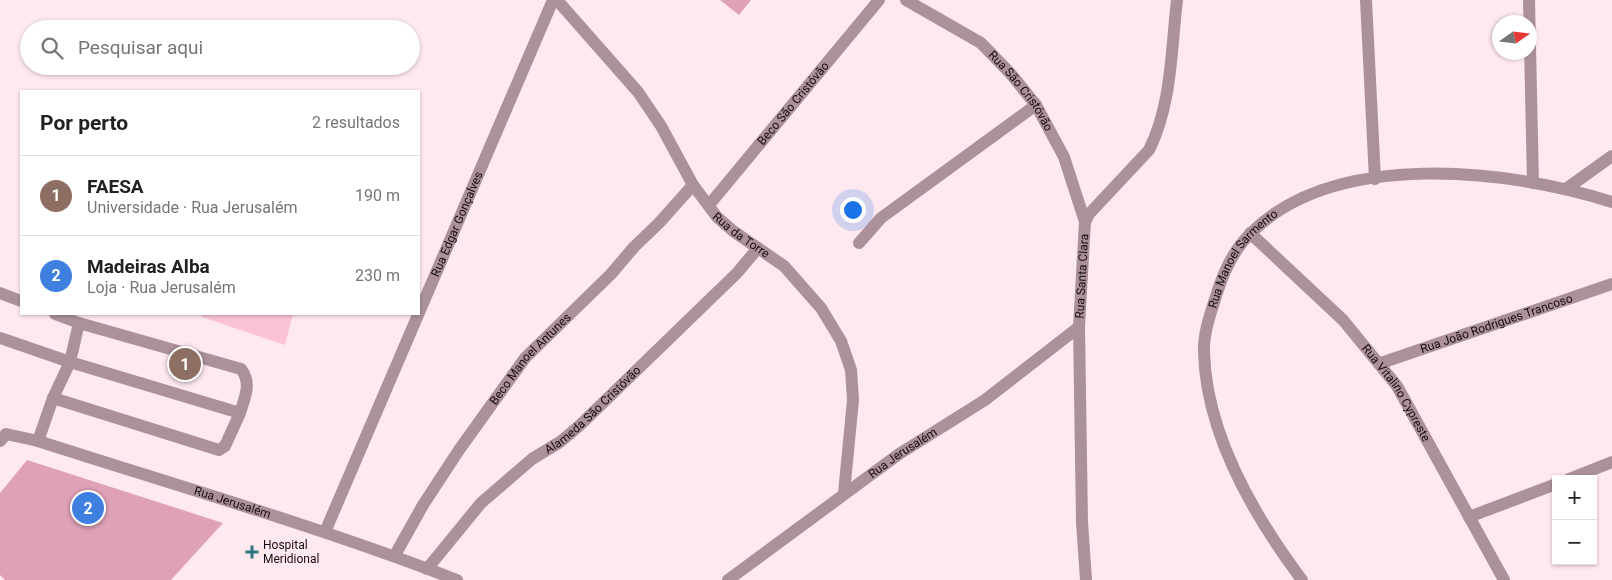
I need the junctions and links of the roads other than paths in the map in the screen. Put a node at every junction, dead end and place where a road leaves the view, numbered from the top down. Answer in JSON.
{"nodes":[{"id":1,"x":555,"y":0,"type":"edge"},
{"id":2,"x":879,"y":0,"type":"edge"},
{"id":3,"x":906,"y":0,"type":"edge"},
{"id":4,"x":1176,"y":0,"type":"edge"},
{"id":5,"x":1366,"y":0,"type":"edge"},
{"id":6,"x":1529,"y":0,"type":"edge"},
{"id":7,"x":1036,"y":105,"type":"junction"},
{"id":8,"x":1612,"y":156,"type":"edge"},
{"id":9,"x":1375,"y":179,"type":"junction"},
{"id":10,"x":1533,"y":182,"type":"junction"},
{"id":11,"x":693,"y":185,"type":"junction"},
{"id":12,"x":1566,"y":189,"type":"junction"},
{"id":13,"x":1612,"y":202,"type":"edge"},
{"id":14,"x":709,"y":205,"type":"junction"},
{"id":15,"x":1086,"y":222,"type":"junction"},
{"id":16,"x":1250,"y":233,"type":"junction"},
{"id":17,"x":859,"y":243,"type":"dead end"},
{"id":18,"x":758,"y":248,"type":"junction"},
{"id":19,"x":1612,"y":284,"type":"edge"},
{"id":20,"x":0,"y":293,"type":"edge"},
{"id":21,"x":20,"y":301,"type":"edge"},
{"id":22,"x":420,"y":312,"type":"edge"},
{"id":23,"x":58,"y":315,"type":"edge"},
{"id":24,"x":419,"y":315,"type":"edge"},
{"id":25,"x":79,"y":323,"type":"junction"},
{"id":26,"x":1079,"y":327,"type":"junction"},
{"id":27,"x":0,"y":338,"type":"edge"},
{"id":28,"x":70,"y":362,"type":"junction"},
{"id":29,"x":1381,"y":363,"type":"junction"},
{"id":30,"x":53,"y":398,"type":"junction"},
{"id":31,"x":240,"y":413,"type":"junction"},
{"id":32,"x":3,"y":437,"type":"edge"},
{"id":33,"x":38,"y":441,"type":"junction"},
{"id":34,"x":1612,"y":462,"type":"edge"},
{"id":35,"x":1579,"y":475,"type":"edge"},
{"id":36,"x":1552,"y":485,"type":"edge"},
{"id":37,"x":844,"y":493,"type":"junction"},
{"id":38,"x":1469,"y":516,"type":"junction"},
{"id":39,"x":325,"y":532,"type":"junction"},
{"id":40,"x":395,"y":555,"type":"junction"},
{"id":41,"x":427,"y":568,"type":"junction"},
{"id":42,"x":457,"y":580,"type":"edge"},
{"id":43,"x":728,"y":580,"type":"edge"},
{"id":44,"x":1086,"y":580,"type":"edge"},
{"id":45,"x":1302,"y":580,"type":"edge"},
{"id":46,"x":1504,"y":580,"type":"edge"}],
"edges":[{"from":1,"to":11,"type":"street","name":"Rua da Torre"},
{"from":1,"to":22,"type":"street","name":"Rua Edgar Gonçalves"},
{"from":2,"to":14,"type":"street","name":"Beco São Cristóvão"},
{"from":3,"to":7,"type":"street","name":"Rua São Cristóvão"},
{"from":4,"to":15,"type":"street","name":"Rua Santa Clara"},
{"from":5,"to":9,"type":"street"},
{"from":6,"to":10,"type":"street"},
{"from":7,"to":15,"type":"street","name":"Rua São Cristóvão"},
{"from":7,"to":17,"type":"street"},
{"from":8,"to":12,"type":"street"},
{"from":9,"to":10,"type":"street","name":"Rua Manoel Sarmento"},
{"from":9,"to":16,"type":"street","name":"Rua Manoel Sarmento"},
{"from":10,"to":12,"type":"street","name":"Rua Manoel Sarmento"},
{"from":11,"to":14,"type":"street","name":"Rua da Torre"},
{"from":11,"to":40,"type":"street","name":"Beco Manoel Antunes"},
{"from":12,"to":13,"type":"street","name":"Rua Manoel Sarmento"},
{"from":14,"to":18,"type":"street","name":"Rua da Torre"},
{"from":15,"to":26,"type":"street","name":"Rua Santa Clara"},
{"from":16,"to":29,"type":"street","name":"Rua Vitalino Cypreste"},
{"from":16,"to":45,"type":"street","name":"Rua Manoel Sarmento"},
{"from":18,"to":37,"type":"street","name":"Rua da Torre"},
{"from":18,"to":41,"type":"street","name":"Alameda São Cristóvão"},
{"from":19,"to":29,"type":"street","name":"Rua João Rodrigues Trancoso"},
{"from":20,"to":21,"type":"street"},
{"from":23,"to":25,"type":"street"},
{"from":24,"to":39,"type":"street","name":"Rua Edgar Gonçalves"},
{"from":25,"to":28,"type":"street"},
{"from":25,"to":31,"type":"street"},
{"from":26,"to":37,"type":"street","name":"Rua Jerusalém"},
{"from":26,"to":44,"type":"street","name":"Rua Santa Clara"},
{"from":27,"to":28,"type":"street"},
{"from":28,"to":30,"type":"street"},
{"from":28,"to":31,"type":"street"},
{"from":29,"to":38,"type":"street","name":"Rua Vitalino Cypreste"},
{"from":30,"to":31,"type":"street"},
{"from":30,"to":33,"type":"street"},
{"from":32,"to":33,"type":"street","name":"Rua Jerusalém"},
{"from":33,"to":39,"type":"street","name":"Rua Jerusalém"},
{"from":34,"to":35,"type":"street"},
{"from":36,"to":38,"type":"street"},
{"from":37,"to":43,"type":"street","name":"Rua Jerusalém"},
{"from":38,"to":46,"type":"street","name":"Rua Vitalino Cypreste"},
{"from":39,"to":40,"type":"street","name":"Rua Jerusalém"},
{"from":40,"to":41,"type":"street","name":"Rua Jerusalém"},
{"from":41,"to":42,"type":"street","name":"Rua Jerusalém"}]}
